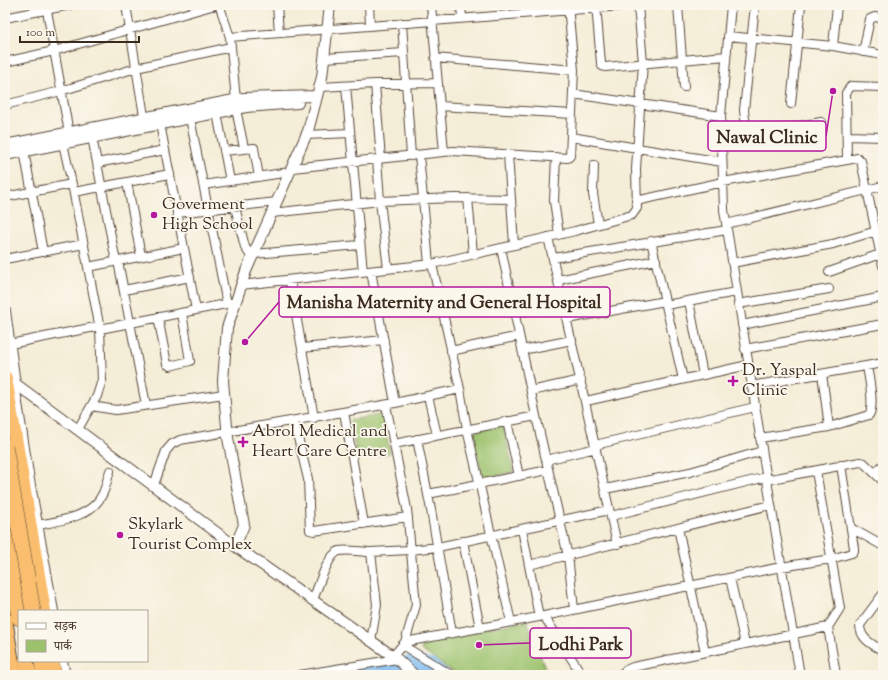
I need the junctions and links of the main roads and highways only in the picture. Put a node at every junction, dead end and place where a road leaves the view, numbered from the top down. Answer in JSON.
{"nodes":[{"id":1,"x":8,"y":379,"type":"edge"},
{"id":2,"x":5,"y":446,"type":"edge"},
{"id":3,"x":5,"y":534,"type":"edge"},
{"id":4,"x":33,"y":610,"type":"edge"},
{"id":5,"x":44,"y":610,"type":"edge"},
{"id":6,"x":18,"y":612,"type":"edge"},
{"id":7,"x":5,"y":619,"type":"edge"},
{"id":8,"x":26,"y":662,"type":"edge"},
{"id":9,"x":42,"y":662,"type":"edge"},
{"id":10,"x":52,"y":662,"type":"edge"},
{"id":11,"x":14,"y":675,"type":"edge"},
{"id":12,"x":28,"y":675,"type":"edge"},
{"id":13,"x":44,"y":675,"type":"edge"},
{"id":14,"x":54,"y":675,"type":"edge"}],
"edges":[{"from":1,"to":5,"type":"highway"},
{"from":2,"to":4,"type":"highway","bridge":true},
{"from":3,"to":6,"type":"highway"},
{"from":7,"to":11,"type":"highway"},
{"from":8,"to":12,"type":"highway"},
{"from":9,"to":13,"type":"highway"},
{"from":10,"to":14,"type":"highway"}]}
